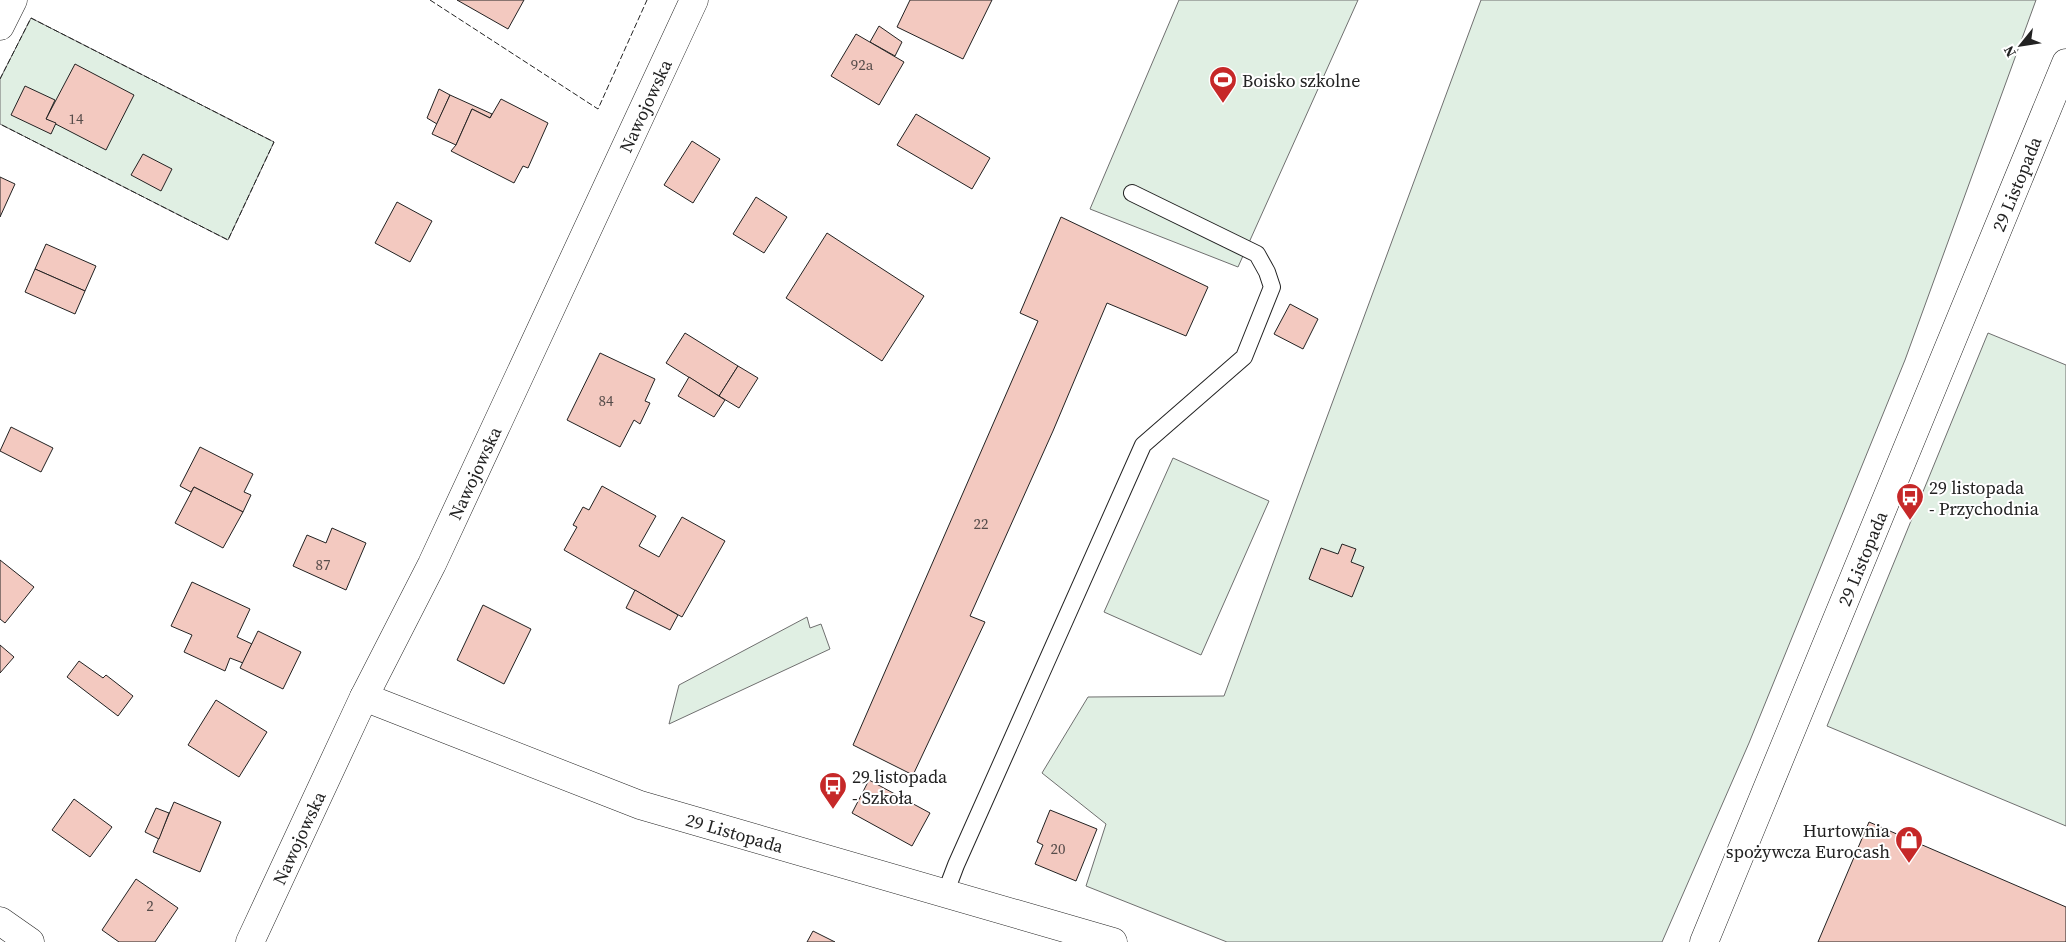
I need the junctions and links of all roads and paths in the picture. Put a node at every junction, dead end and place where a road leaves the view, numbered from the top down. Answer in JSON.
{"nodes":[{"id":1,"x":13,"y":0,"type":"edge"},
{"id":2,"x":694,"y":0,"type":"edge"},
{"id":3,"x":0,"y":26,"type":"edge"},
{"id":4,"x":2066,"y":63,"type":"edge"},
{"id":5,"x":1132,"y":193,"type":"dead end"},
{"id":6,"x":364,"y":697,"type":"junction"},
{"id":7,"x":945,"y":894,"type":"junction"},
{"id":8,"x":0,"y":921,"type":"edge"},
{"id":9,"x":30,"y":942,"type":"edge"},
{"id":10,"x":250,"y":942,"type":"edge"},
{"id":11,"x":1113,"y":942,"type":"edge"},
{"id":12,"x":1704,"y":942,"type":"edge"}],
"edges":[{"from":1,"to":3,"type":"street"},
{"from":2,"to":6,"type":"street","name":"Nawojowska"},
{"from":4,"to":12,"type":"street","name":"29 Listopada"},
{"from":5,"to":7,"type":"lane"},
{"from":6,"to":7,"type":"street","name":"29 Listopada"},
{"from":6,"to":10,"type":"street","name":"Nawojowska"},
{"from":7,"to":11,"type":"street","name":"29 Listopada"},
{"from":8,"to":9,"type":"street"}]}
